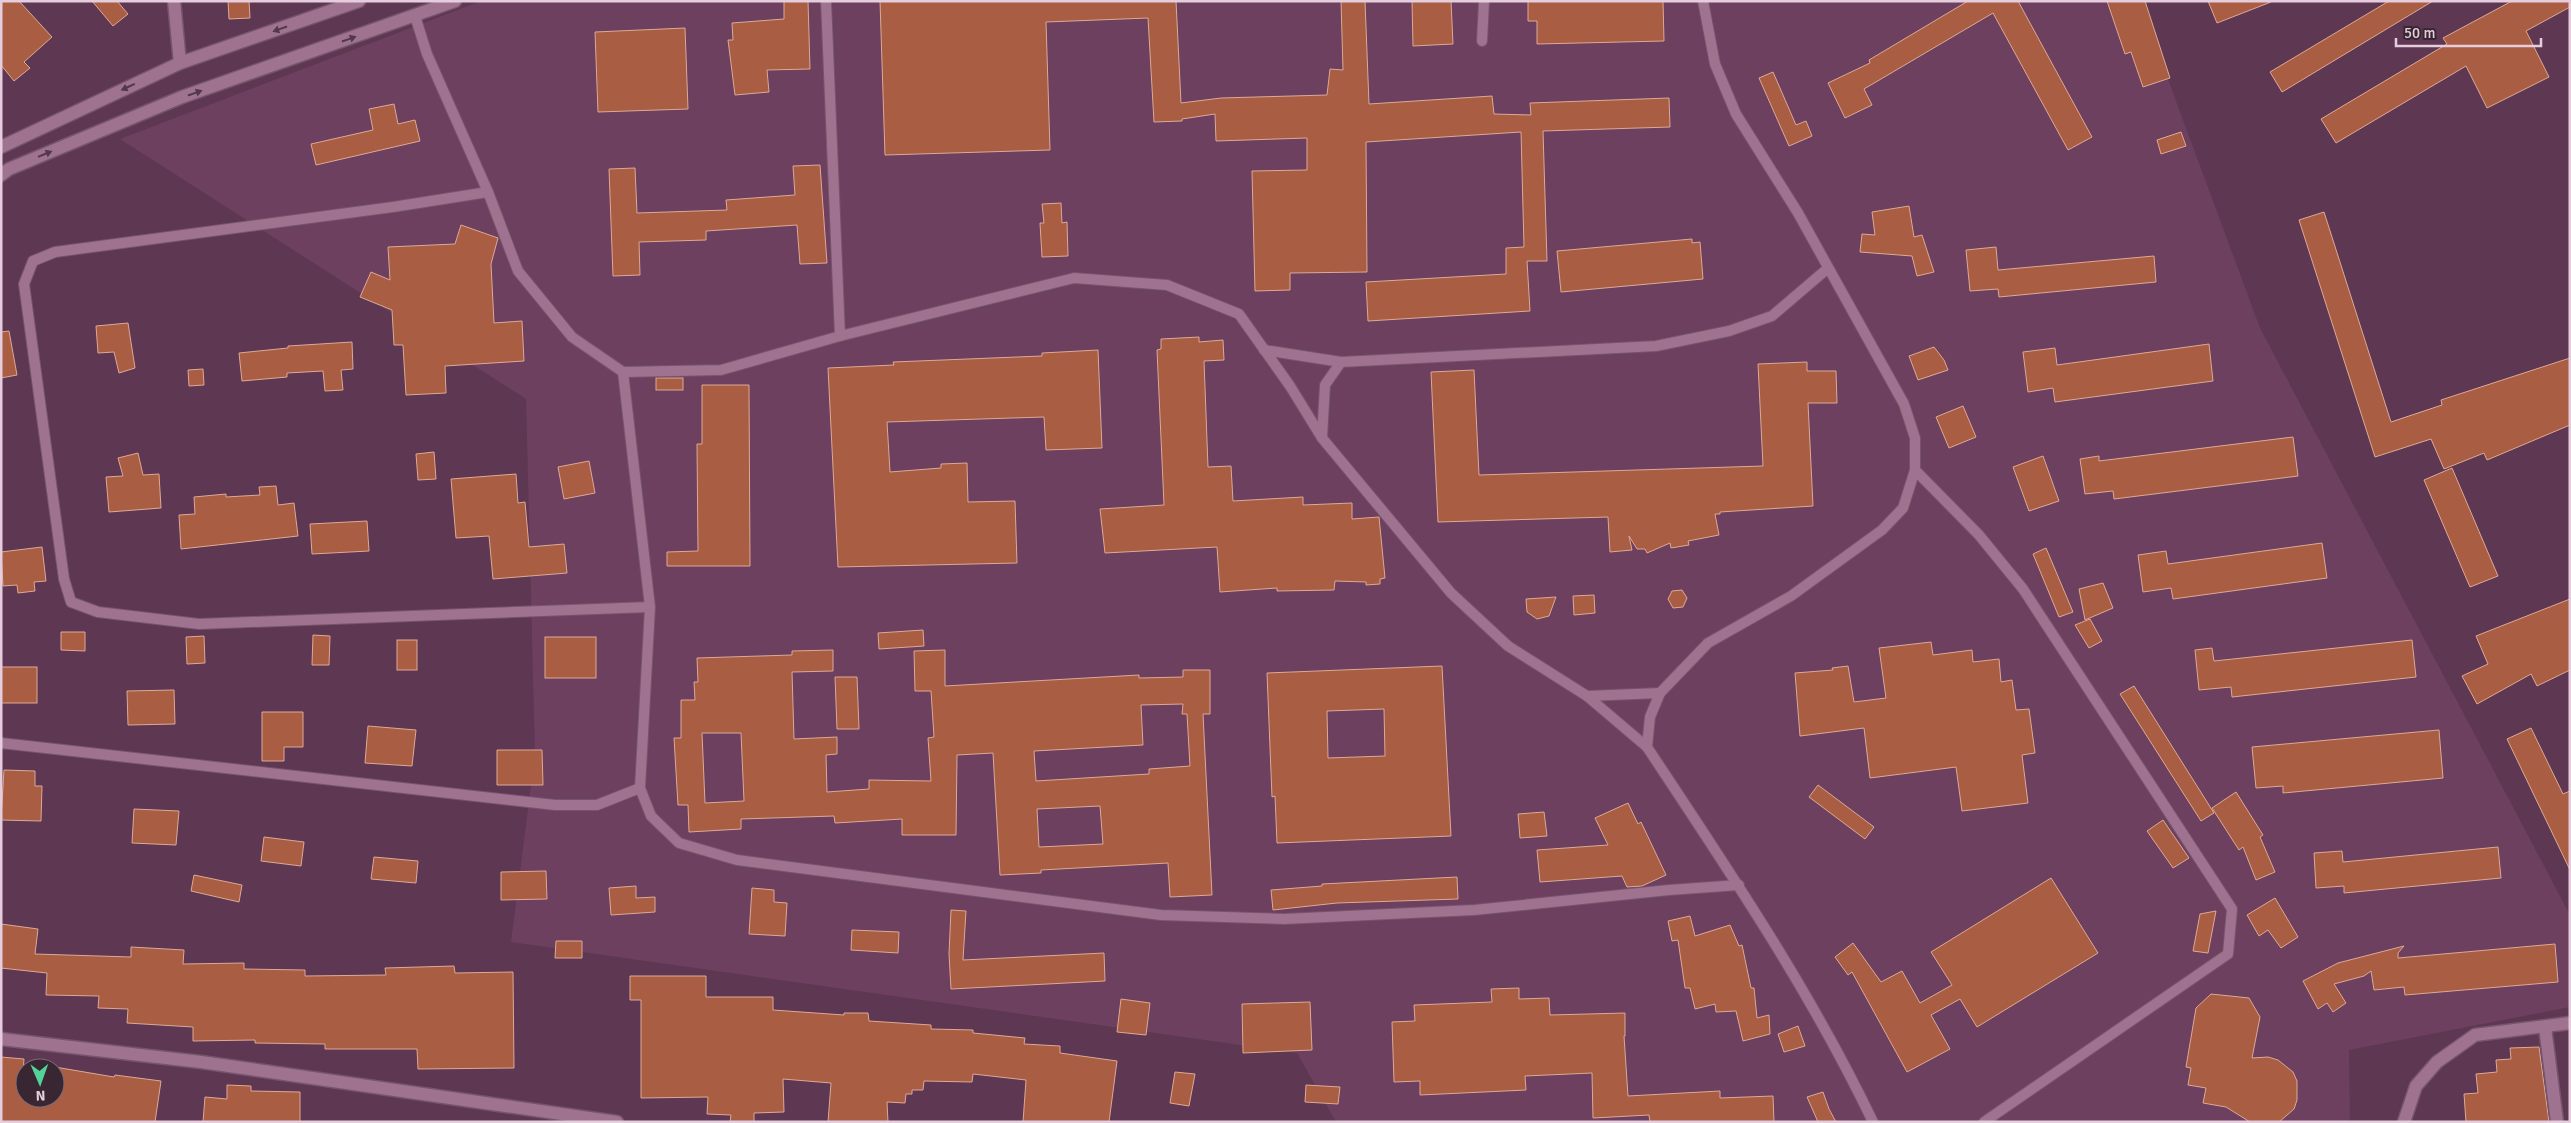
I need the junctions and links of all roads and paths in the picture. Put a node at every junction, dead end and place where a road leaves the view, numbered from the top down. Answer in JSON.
{"nodes":[{"id":1,"x":174,"y":1,"type":"edge"},
{"id":2,"x":359,"y":1,"type":"edge"},
{"id":3,"x":455,"y":1,"type":"edge"},
{"id":4,"x":826,"y":1,"type":"edge"},
{"id":5,"x":1484,"y":1,"type":"edge"},
{"id":6,"x":1703,"y":1,"type":"edge"},
{"id":7,"x":415,"y":16,"type":"junction"},
{"id":8,"x":1482,"y":40,"type":"dead end"},
{"id":9,"x":180,"y":63,"type":"junction"},
{"id":10,"x":1,"y":147,"type":"edge"},
{"id":11,"x":1,"y":175,"type":"edge"},
{"id":12,"x":488,"y":192,"type":"junction"},
{"id":13,"x":1827,"y":268,"type":"junction"},
{"id":14,"x":840,"y":336,"type":"junction"},
{"id":15,"x":1264,"y":350,"type":"junction"},
{"id":16,"x":1341,"y":362,"type":"junction"},
{"id":17,"x":622,"y":372,"type":"junction"},
{"id":18,"x":1322,"y":438,"type":"junction"},
{"id":19,"x":1915,"y":470,"type":"junction"},
{"id":20,"x":650,"y":607,"type":"junction"},
{"id":21,"x":1660,"y":693,"type":"junction"},
{"id":22,"x":1588,"y":696,"type":"junction"},
{"id":23,"x":1,"y":742,"type":"edge"},
{"id":24,"x":1647,"y":747,"type":"junction"},
{"id":25,"x":640,"y":788,"type":"junction"},
{"id":26,"x":1739,"y":885,"type":"junction"},
{"id":27,"x":2570,"y":1023,"type":"edge"},
{"id":28,"x":2545,"y":1027,"type":"junction"},
{"id":29,"x":1,"y":1039,"type":"edge"},
{"id":30,"x":617,"y":1122,"type":"edge"},
{"id":31,"x":1873,"y":1122,"type":"edge"},
{"id":32,"x":1984,"y":1122,"type":"edge"},
{"id":33,"x":2404,"y":1122,"type":"edge"},
{"id":34,"x":2556,"y":1122,"type":"edge"}],
"edges":[{"from":1,"to":9,"type":"street"},
{"from":2,"to":9,"type":"street","one_way":true},
{"from":3,"to":7,"type":"street"},
{"from":4,"to":14,"type":"lane"},
{"from":5,"to":8,"type":"lane"},
{"from":6,"to":13,"type":"lane"},
{"from":11,"to":7,"type":"street","one_way":true},
{"from":7,"to":12,"type":"lane"},
{"from":9,"to":10,"type":"street","one_way":true},
{"from":12,"to":17,"type":"lane"},
{"from":12,"to":20,"type":"lane"},
{"from":13,"to":16,"type":"lane"},
{"from":13,"to":19,"type":"lane"},
{"from":14,"to":15,"type":"lane"},
{"from":14,"to":17,"type":"lane"},
{"from":15,"to":16,"type":"lane"},
{"from":15,"to":18,"type":"lane"},
{"from":16,"to":18,"type":"lane"},
{"from":17,"to":20,"type":"lane"},
{"from":18,"to":22,"type":"lane"},
{"from":19,"to":21,"type":"lane"},
{"from":19,"to":32,"type":"lane"},
{"from":20,"to":25,"type":"lane"},
{"from":21,"to":22,"type":"lane"},
{"from":21,"to":24,"type":"lane"},
{"from":22,"to":24,"type":"lane"},
{"from":23,"to":25,"type":"lane"},
{"from":24,"to":26,"type":"lane"},
{"from":25,"to":26,"type":"lane"},
{"from":26,"to":31,"type":"lane"},
{"from":27,"to":28,"type":"street"},
{"from":28,"to":33,"type":"street"},
{"from":28,"to":34,"type":"street"},
{"from":29,"to":30,"type":"street"}]}
